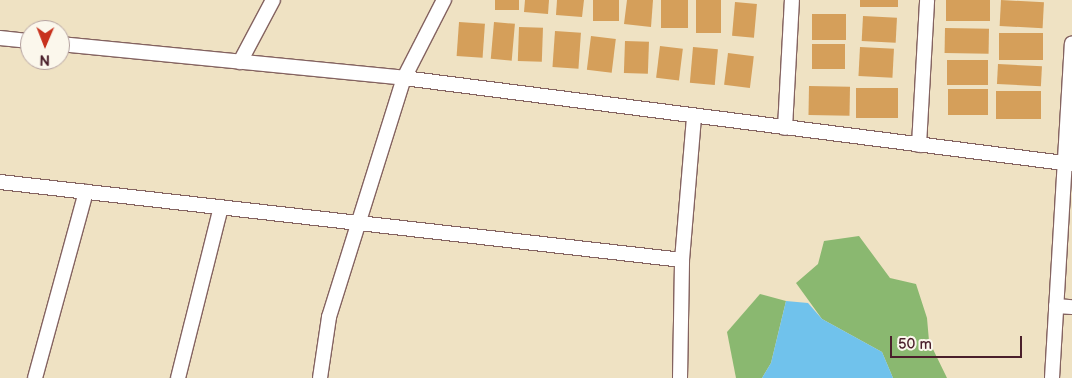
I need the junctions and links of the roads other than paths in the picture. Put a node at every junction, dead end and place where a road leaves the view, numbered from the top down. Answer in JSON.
{"nodes":[{"id":1,"x":273,"y":0,"type":"edge"},
{"id":2,"x":444,"y":0,"type":"edge"},
{"id":3,"x":792,"y":0,"type":"edge"},
{"id":4,"x":927,"y":0,"type":"edge"},
{"id":5,"x":0,"y":38,"type":"edge"},
{"id":6,"x":20,"y":40,"type":"edge"},
{"id":7,"x":1072,"y":44,"type":"edge"},
{"id":8,"x":70,"y":45,"type":"edge"},
{"id":9,"x":240,"y":62,"type":"junction"},
{"id":10,"x":404,"y":78,"type":"junction"},
{"id":11,"x":694,"y":118,"type":"junction"},
{"id":12,"x":785,"y":128,"type":"junction"},
{"id":13,"x":919,"y":145,"type":"junction"},
{"id":14,"x":1069,"y":164,"type":"edge"},
{"id":15,"x":0,"y":182,"type":"edge"},
{"id":16,"x":86,"y":192,"type":"junction"},
{"id":17,"x":221,"y":208,"type":"junction"},
{"id":18,"x":357,"y":223,"type":"junction"},
{"id":19,"x":682,"y":260,"type":"junction"},
{"id":20,"x":1056,"y":306,"type":"junction"},
{"id":21,"x":1072,"y":307,"type":"edge"},
{"id":22,"x":35,"y":378,"type":"edge"},
{"id":23,"x":178,"y":378,"type":"edge"},
{"id":24,"x":320,"y":378,"type":"edge"},
{"id":25,"x":680,"y":378,"type":"edge"},
{"id":26,"x":1052,"y":378,"type":"edge"}],
"edges":[{"from":1,"to":9,"type":"street"},
{"from":2,"to":10,"type":"street"},
{"from":3,"to":12,"type":"street"},
{"from":4,"to":13,"type":"street"},
{"from":5,"to":6,"type":"street"},
{"from":7,"to":14,"type":"street"},
{"from":8,"to":9,"type":"street"},
{"from":9,"to":10,"type":"street"},
{"from":10,"to":11,"type":"street"},
{"from":10,"to":18,"type":"street"},
{"from":11,"to":12,"type":"street"},
{"from":11,"to":19,"type":"street"},
{"from":12,"to":13,"type":"street"},
{"from":13,"to":14,"type":"street"},
{"from":14,"to":20,"type":"street"},
{"from":15,"to":16,"type":"street"},
{"from":16,"to":17,"type":"street"},
{"from":16,"to":22,"type":"street"},
{"from":17,"to":18,"type":"street"},
{"from":17,"to":23,"type":"street"},
{"from":18,"to":19,"type":"street"},
{"from":18,"to":24,"type":"street"},
{"from":19,"to":25,"type":"street"},
{"from":20,"to":21,"type":"street"},
{"from":20,"to":26,"type":"street"}]}
